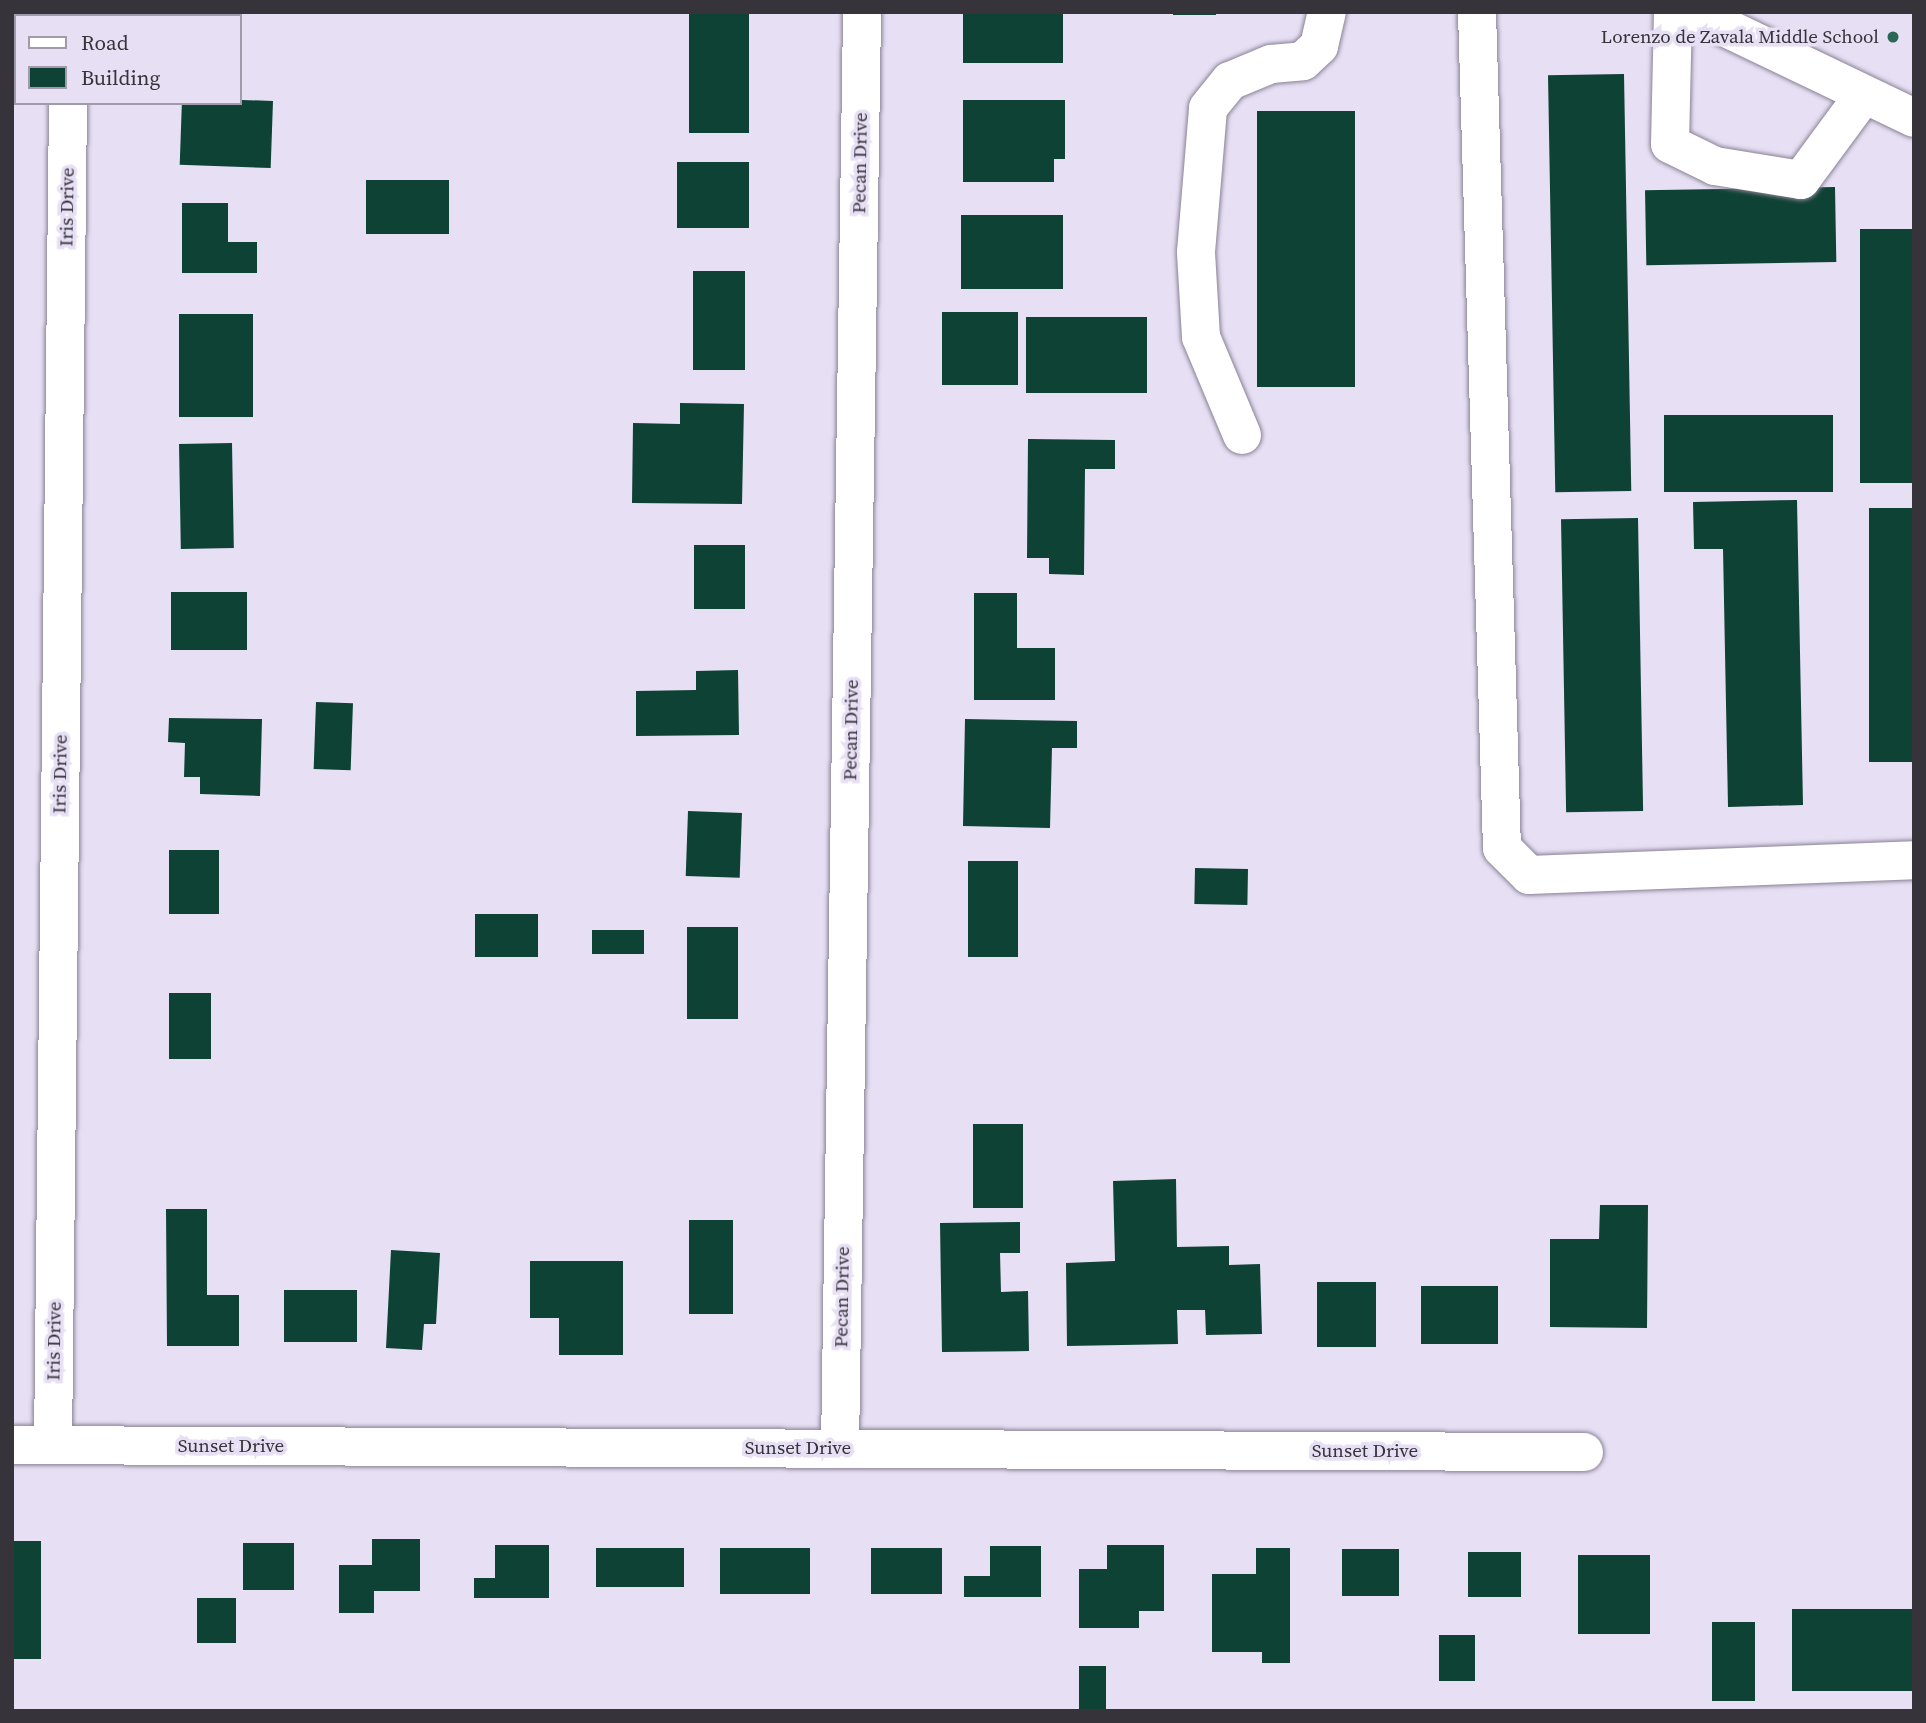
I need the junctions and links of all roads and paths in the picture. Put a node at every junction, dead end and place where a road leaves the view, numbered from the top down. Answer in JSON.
{"nodes":[{"id":1,"x":862,"y":12,"type":"edge"},
{"id":2,"x":1327,"y":12,"type":"edge"},
{"id":3,"x":1477,"y":12,"type":"edge"},
{"id":4,"x":1673,"y":12,"type":"edge"},
{"id":5,"x":1693,"y":12,"type":"edge"},
{"id":6,"x":1863,"y":96,"type":"junction"},
{"id":7,"x":68,"y":105,"type":"edge"},
{"id":8,"x":1914,"y":118,"type":"edge"},
{"id":9,"x":1242,"y":435,"type":"dead end"},
{"id":10,"x":1914,"y":860,"type":"edge"},
{"id":11,"x":12,"y":1445,"type":"edge"},
{"id":12,"x":53,"y":1445,"type":"junction"},
{"id":13,"x":840,"y":1448,"type":"junction"},
{"id":14,"x":1584,"y":1452,"type":"dead end"}],
"edges":[{"from":1,"to":13,"type":"street","name":"Pecan Drive"},
{"from":2,"to":9,"type":"street"},
{"from":3,"to":10,"type":"street"},
{"from":4,"to":6,"type":"street"},
{"from":5,"to":6,"type":"street"},
{"from":6,"to":8,"type":"street"},
{"from":7,"to":12,"type":"street","name":"Iris Drive"},
{"from":11,"to":12,"type":"street","name":"Sunset Drive"},
{"from":12,"to":13,"type":"street","name":"Sunset Drive"},
{"from":13,"to":14,"type":"street","name":"Sunset Drive"}]}
